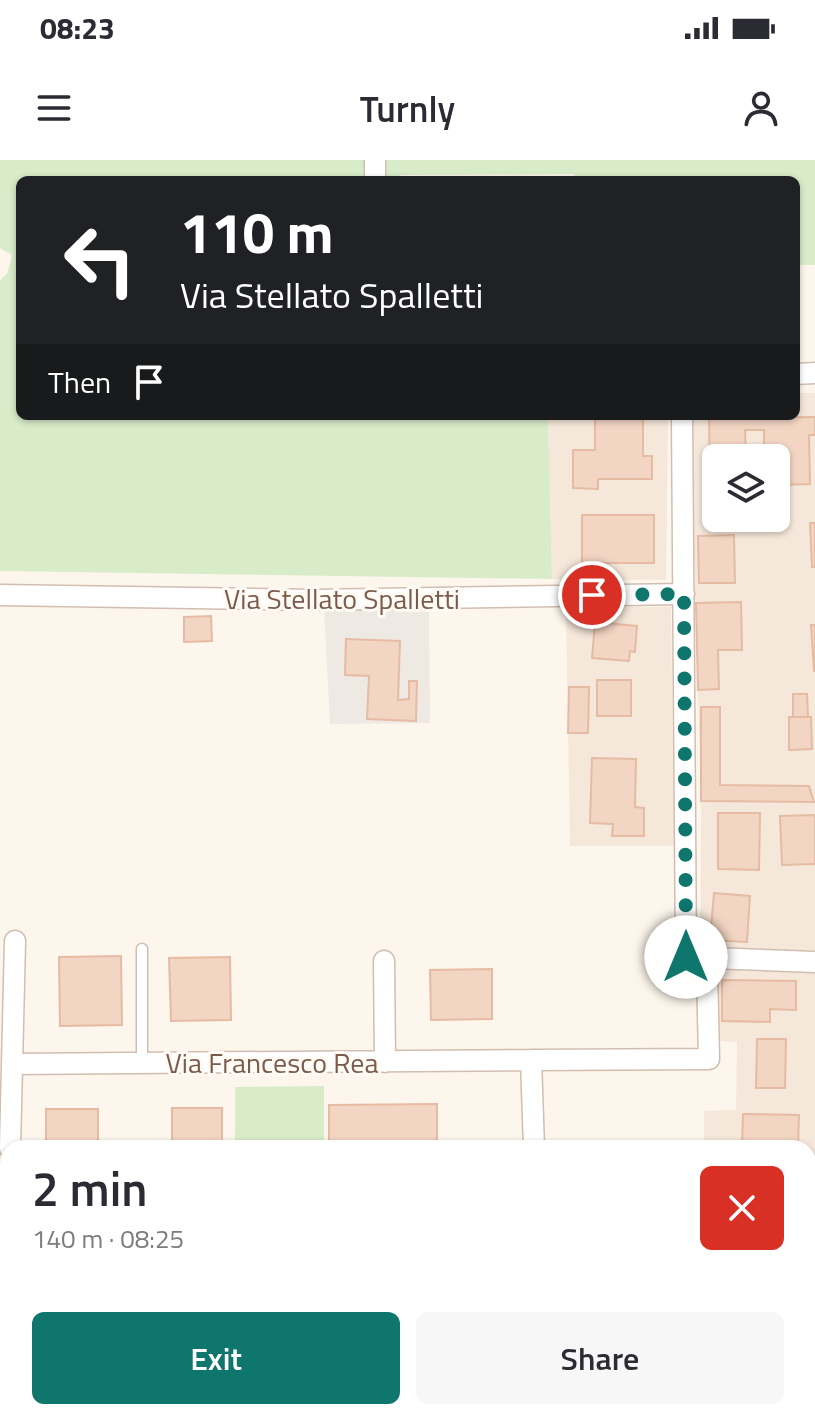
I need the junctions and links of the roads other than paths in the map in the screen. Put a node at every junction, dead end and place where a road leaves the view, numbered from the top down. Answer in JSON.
{"nodes":[{"id":1,"x":682,"y":420,"type":"edge"},
{"id":2,"x":684,"y":594,"type":"junction"},
{"id":3,"x":0,"y":595,"type":"edge"},
{"id":4,"x":15,"y":941,"type":"dead end"},
{"id":5,"x":142,"y":949,"type":"dead end"},
{"id":6,"x":384,"y":961,"type":"dead end"},
{"id":7,"x":815,"y":962,"type":"edge"},
{"id":8,"x":707,"y":969,"type":"dead end"},
{"id":9,"x":531,"y":1060,"type":"junction"},
{"id":10,"x":385,"y":1062,"type":"junction"},
{"id":11,"x":142,"y":1063,"type":"junction"},
{"id":12,"x":12,"y":1064,"type":"junction"},
{"id":13,"x":10,"y":1140,"type":"edge"},
{"id":14,"x":534,"y":1140,"type":"edge"}],
"edges":[{"from":1,"to":2,"type":"street"},
{"from":2,"to":3,"type":"street","name":"Via Stellato Spalletti"},
{"from":2,"to":7,"type":"street"},
{"from":4,"to":12,"type":"street"},
{"from":5,"to":11,"type":"lane"},
{"from":6,"to":10,"type":"street"},
{"from":8,"to":9,"type":"street","name":"Via Francesco Rea"},
{"from":9,"to":10,"type":"street","name":"Via Francesco Rea"},
{"from":9,"to":14,"type":"street"},
{"from":10,"to":11,"type":"street","name":"Via Francesco Rea"},
{"from":11,"to":12,"type":"street","name":"Via Francesco Rea"},
{"from":12,"to":13,"type":"street"}]}
